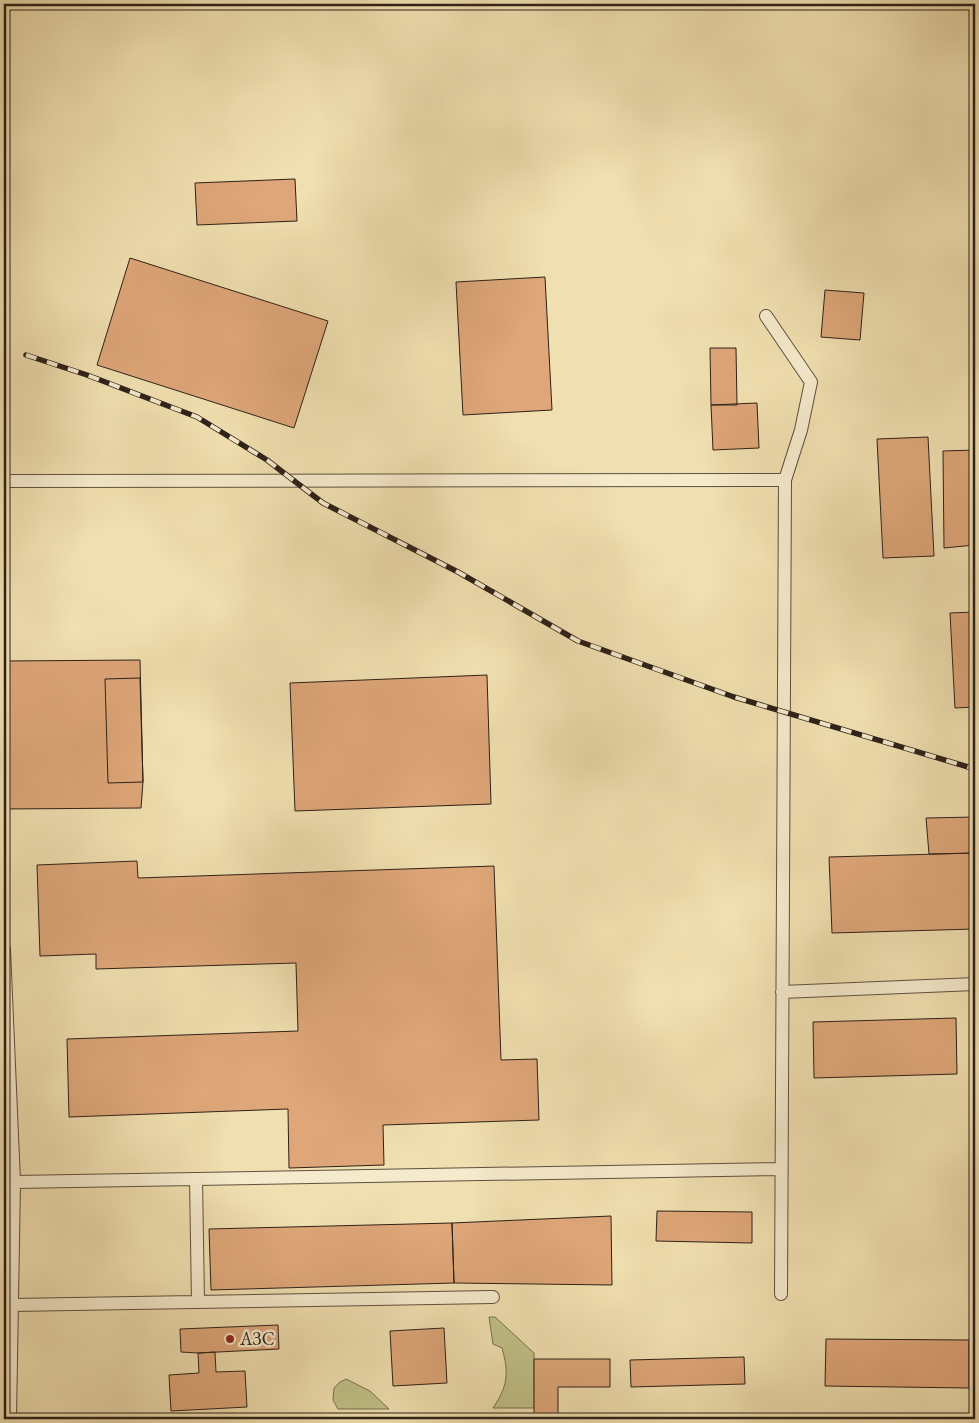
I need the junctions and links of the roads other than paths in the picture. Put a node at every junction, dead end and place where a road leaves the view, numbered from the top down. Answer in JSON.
{"nodes":[{"id":1,"x":766,"y":316,"type":"dead end"},
{"id":2,"x":785,"y":480,"type":"junction"},
{"id":3,"x":4,"y":481,"type":"edge"},
{"id":4,"x":4,"y":949,"type":"edge"},
{"id":5,"x":975,"y":984,"type":"edge"},
{"id":6,"x":782,"y":992,"type":"junction"},
{"id":7,"x":782,"y":1169,"type":"junction"},
{"id":8,"x":196,"y":1179,"type":"junction"},
{"id":9,"x":14,"y":1182,"type":"junction"},
{"id":10,"x":781,"y":1294,"type":"dead end"},
{"id":11,"x":492,"y":1297,"type":"dead end"},
{"id":12,"x":198,"y":1302,"type":"junction"},
{"id":13,"x":12,"y":1305,"type":"junction"},
{"id":14,"x":10,"y":1419,"type":"edge"}],
"edges":[{"from":1,"to":2,"type":"lane"},
{"from":2,"to":3,"type":"lane"},
{"from":2,"to":6,"type":"lane"},
{"from":4,"to":9,"type":"lane"},
{"from":5,"to":6,"type":"lane"},
{"from":6,"to":7,"type":"lane"},
{"from":7,"to":8,"type":"lane"},
{"from":7,"to":10,"type":"lane"},
{"from":8,"to":9,"type":"lane"},
{"from":8,"to":12,"type":"lane"},
{"from":9,"to":13,"type":"lane"},
{"from":11,"to":12,"type":"lane"},
{"from":12,"to":13,"type":"lane"},
{"from":13,"to":14,"type":"lane"}]}
